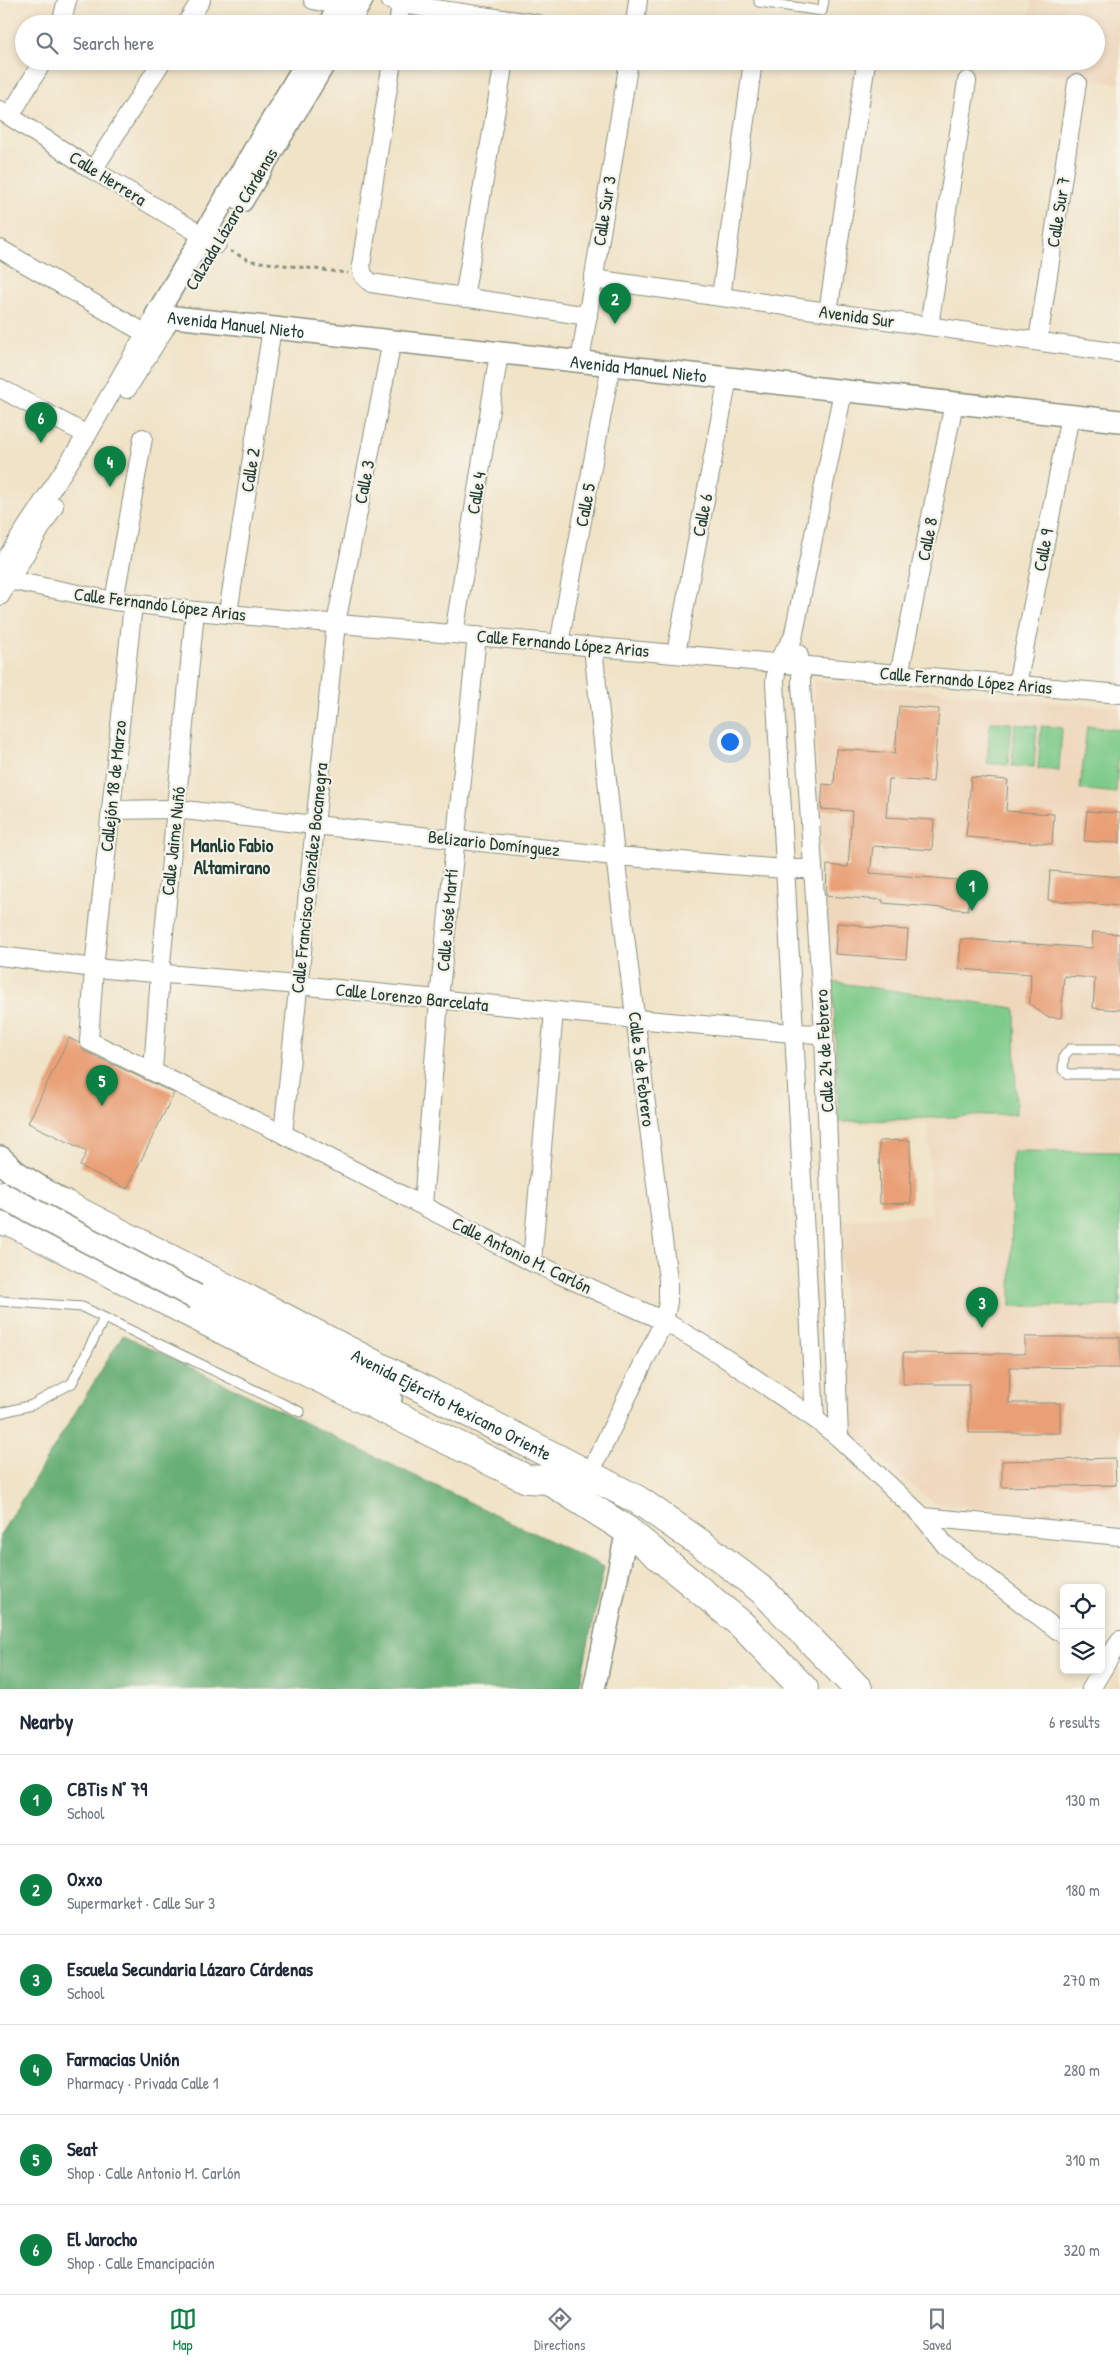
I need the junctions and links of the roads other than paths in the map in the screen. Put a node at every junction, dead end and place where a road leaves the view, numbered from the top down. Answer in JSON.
{"nodes":[{"id":1,"x":67,"y":0,"type":"edge"},
{"id":2,"x":201,"y":0,"type":"edge"},
{"id":3,"x":313,"y":0,"type":"edge"},
{"id":4,"x":362,"y":0,"type":"edge"},
{"id":5,"x":638,"y":0,"type":"edge"},
{"id":6,"x":760,"y":0,"type":"edge"},
{"id":7,"x":824,"y":0,"type":"edge"},
{"id":8,"x":395,"y":2,"type":"edge"},
{"id":9,"x":340,"y":13,"type":"edge"},
{"id":10,"x":63,"y":15,"type":"edge"},
{"id":11,"x":192,"y":15,"type":"edge"},
{"id":12,"x":397,"y":15,"type":"edge"},
{"id":13,"x":470,"y":15,"type":"edge"},
{"id":14,"x":636,"y":15,"type":"edge"},
{"id":15,"x":36,"y":70,"type":"edge"},
{"id":16,"x":156,"y":70,"type":"edge"},
{"id":17,"x":303,"y":70,"type":"edge"},
{"id":18,"x":320,"y":70,"type":"edge"},
{"id":19,"x":391,"y":70,"type":"edge"},
{"id":20,"x":502,"y":70,"type":"edge"},
{"id":21,"x":628,"y":70,"type":"edge"},
{"id":22,"x":752,"y":70,"type":"edge"},
{"id":23,"x":865,"y":70,"type":"edge"},
{"id":24,"x":967,"y":82,"type":"dead end"},
{"id":25,"x":1077,"y":83,"type":"dead end"},
{"id":26,"x":5,"y":113,"type":"edge"},
{"id":27,"x":93,"y":170,"type":"junction"},
{"id":28,"x":210,"y":241,"type":"junction"},
{"id":29,"x":0,"y":249,"type":"edge"},
{"id":30,"x":593,"y":279,"type":"junction"},
{"id":31,"x":721,"y":297,"type":"junction"},
{"id":32,"x":464,"y":298,"type":"junction"},
{"id":33,"x":828,"y":312,"type":"junction"},
{"id":34,"x":164,"y":316,"type":"junction"},
{"id":35,"x":588,"y":316,"type":"junction"},
{"id":36,"x":929,"y":326,"type":"junction"},
{"id":37,"x":272,"y":328,"type":"junction"},
{"id":38,"x":152,"y":337,"type":"junction"},
{"id":39,"x":392,"y":341,"type":"junction"},
{"id":40,"x":1038,"y":341,"type":"junction"},
{"id":41,"x":499,"y":353,"type":"junction"},
{"id":42,"x":1120,"y":353,"type":"edge"},
{"id":43,"x":580,"y":362,"type":"junction"},
{"id":44,"x":611,"y":365,"type":"junction"},
{"id":45,"x":728,"y":378,"type":"junction"},
{"id":46,"x":0,"y":388,"type":"edge"},
{"id":47,"x":843,"y":391,"type":"junction"},
{"id":48,"x":954,"y":403,"type":"junction"},
{"id":49,"x":1070,"y":416,"type":"junction"},
{"id":50,"x":1120,"y":421,"type":"edge"},
{"id":51,"x":87,"y":435,"type":"junction"},
{"id":52,"x":143,"y":438,"type":"dead end"},
{"id":53,"x":4,"y":588,"type":"edge"},
{"id":54,"x":114,"y":601,"type":"junction"},
{"id":55,"x":133,"y":604,"type":"junction"},
{"id":56,"x":195,"y":611,"type":"junction"},
{"id":57,"x":228,"y":613,"type":"junction"},
{"id":58,"x":336,"y":623,"type":"junction"},
{"id":59,"x":454,"y":634,"type":"junction"},
{"id":60,"x":477,"y":636,"type":"junction"},
{"id":61,"x":793,"y":638,"type":"junction"},
{"id":62,"x":558,"y":644,"type":"junction"},
{"id":63,"x":593,"y":647,"type":"junction"},
{"id":64,"x":676,"y":653,"type":"junction"},
{"id":65,"x":777,"y":662,"type":"junction"},
{"id":66,"x":801,"y":664,"type":"junction"},
{"id":67,"x":899,"y":674,"type":"junction"},
{"id":68,"x":1017,"y":685,"type":"junction"},
{"id":69,"x":1120,"y":694,"type":"edge"},
{"id":70,"x":176,"y":809,"type":"junction"},
{"id":71,"x":111,"y":810,"type":"junction"},
{"id":72,"x":314,"y":825,"type":"junction"},
{"id":73,"x":454,"y":838,"type":"junction"},
{"id":74,"x":616,"y":856,"type":"junction"},
{"id":75,"x":785,"y":869,"type":"junction"},
{"id":76,"x":813,"y":869,"type":"junction"},
{"id":77,"x":0,"y":956,"type":"edge"},
{"id":78,"x":94,"y":968,"type":"junction"},
{"id":79,"x":160,"y":974,"type":"junction"},
{"id":80,"x":298,"y":986,"type":"junction"},
{"id":81,"x":439,"y":999,"type":"junction"},
{"id":82,"x":554,"y":1011,"type":"junction"},
{"id":83,"x":636,"y":1019,"type":"junction"},
{"id":84,"x":793,"y":1033,"type":"junction"},
{"id":85,"x":824,"y":1034,"type":"junction"},
{"id":86,"x":89,"y":1041,"type":"joint"},
{"id":87,"x":1120,"y":1049,"type":"edge"},
{"id":88,"x":154,"y":1070,"type":"junction"},
{"id":89,"x":1120,"y":1074,"type":"edge"},
{"id":90,"x":283,"y":1134,"type":"junction"},
{"id":91,"x":0,"y":1159,"type":"edge"},
{"id":92,"x":0,"y":1195,"type":"edge"},
{"id":93,"x":64,"y":1204,"type":"junction"},
{"id":94,"x":423,"y":1205,"type":"junction"},
{"id":95,"x":0,"y":1221,"type":"edge"},
{"id":96,"x":532,"y":1262,"type":"junction"},
{"id":97,"x":0,"y":1301,"type":"edge"},
{"id":98,"x":104,"y":1318,"type":"junction"},
{"id":99,"x":664,"y":1322,"type":"junction"},
{"id":100,"x":300,"y":1412,"type":"dead end"},
{"id":101,"x":0,"y":1413,"type":"edge"},
{"id":102,"x":815,"y":1419,"type":"junction"},
{"id":103,"x":839,"y":1438,"type":"junction"},
{"id":104,"x":589,"y":1475,"type":"junction"},
{"id":105,"x":548,"y":1480,"type":"junction"},
{"id":106,"x":923,"y":1517,"type":"junction"},
{"id":107,"x":627,"y":1530,"type":"junction"},
{"id":108,"x":1120,"y":1536,"type":"edge"},
{"id":109,"x":1060,"y":1632,"type":"edge"},
{"id":110,"x":1120,"y":1640,"type":"edge"},
{"id":111,"x":1105,"y":1662,"type":"edge"},
{"id":112,"x":1098,"y":1674,"type":"edge"},
{"id":113,"x":594,"y":1689,"type":"edge"},
{"id":114,"x":804,"y":1689,"type":"edge"},
{"id":115,"x":858,"y":1689,"type":"edge"},
{"id":116,"x":1091,"y":1689,"type":"edge"}],
"edges":[{"from":1,"to":10,"type":"street"},
{"from":2,"to":11,"type":"street"},
{"from":3,"to":9,"type":"street"},
{"from":4,"to":9,"type":"street"},
{"from":5,"to":14,"type":"street"},
{"from":6,"to":7,"type":"lane"},
{"from":8,"to":12,"type":"street"},
{"from":8,"to":13,"type":"street"},
{"from":15,"to":26,"type":"street"},
{"from":16,"to":27,"type":"street"},
{"from":17,"to":28,"type":"street","name":"Calzada Lázaro Cárdenas"},
{"from":18,"to":28,"type":"street","name":"Calzada Lázaro Cárdenas"},
{"from":19,"to":32,"type":"street"},
{"from":20,"to":32,"type":"street"},
{"from":21,"to":30,"type":"street","name":"Calle Sur 3"},
{"from":22,"to":31,"type":"street"},
{"from":23,"to":33,"type":"street"},
{"from":24,"to":36,"type":"street"},
{"from":25,"to":40,"type":"street","name":"Calle Sur 7"},
{"from":26,"to":27,"type":"street","name":"Calle Herrera"},
{"from":27,"to":28,"type":"street","name":"Calle Herrera"},
{"from":28,"to":34,"type":"street","name":"Calzada Lázaro Cárdenas"},
{"from":29,"to":38,"type":"street"},
{"from":30,"to":31,"type":"street","name":"Avenida Sur"},
{"from":30,"to":35,"type":"street","name":"Calle Sur 3"},
{"from":31,"to":33,"type":"street","name":"Avenida Sur"},
{"from":32,"to":35,"type":"street"},
{"from":33,"to":36,"type":"street","name":"Avenida Sur"},
{"from":34,"to":37,"type":"street","name":"Avenida Manuel Nieto"},
{"from":34,"to":38,"type":"street","name":"Calzada Lázaro Cárdenas"},
{"from":35,"to":43,"type":"street","name":"Calle Sur 3"},
{"from":36,"to":40,"type":"street","name":"Avenida Sur"},
{"from":37,"to":39,"type":"street","name":"Avenida Manuel Nieto"},
{"from":37,"to":57,"type":"street","name":"Calle 2"},
{"from":38,"to":51,"type":"street","name":"Calzada Lázaro Cárdenas"},
{"from":38,"to":53,"type":"street","name":"Calzada Lázaro Cárdenas"},
{"from":39,"to":41,"type":"street","name":"Avenida Manuel Nieto"},
{"from":39,"to":58,"type":"street","name":"Calle 3"},
{"from":40,"to":42,"type":"street","name":"Avenida Sur"},
{"from":41,"to":43,"type":"street","name":"Avenida Manuel Nieto"},
{"from":41,"to":59,"type":"street","name":"Calle 4"},
{"from":43,"to":44,"type":"street","name":"Avenida Manuel Nieto"},
{"from":44,"to":45,"type":"street","name":"Avenida Manuel Nieto"},
{"from":44,"to":62,"type":"street","name":"Calle 5"},
{"from":45,"to":47,"type":"street","name":"Avenida Manuel Nieto"},
{"from":45,"to":64,"type":"street","name":"Calle 6"},
{"from":46,"to":51,"type":"street"},
{"from":47,"to":48,"type":"street","name":"Avenida Manuel Nieto"},
{"from":47,"to":61,"type":"street"},
{"from":48,"to":49,"type":"street","name":"Avenida Manuel Nieto"},
{"from":48,"to":67,"type":"street","name":"Calle 8"},
{"from":49,"to":50,"type":"street","name":"Avenida Manuel Nieto"},
{"from":49,"to":68,"type":"street","name":"Calle 9"},
{"from":51,"to":53,"type":"street","name":"Calzada Lázaro Cárdenas"},
{"from":52,"to":54,"type":"street"},
{"from":53,"to":54,"type":"street","name":"Calle Fernando López Arias"},
{"from":54,"to":55,"type":"street","name":"Calle Fernando López Arias"},
{"from":55,"to":56,"type":"street","name":"Calle Fernando López Arias"},
{"from":55,"to":71,"type":"street","name":"Callejón 18 de Marzo"},
{"from":56,"to":57,"type":"street","name":"Calle Fernando López Arias"},
{"from":56,"to":70,"type":"street","name":"Calle Jaime Nuñó"},
{"from":57,"to":58,"type":"street","name":"Calle Fernando López Arias"},
{"from":58,"to":59,"type":"street","name":"Calle Fernando López Arias"},
{"from":58,"to":72,"type":"street","name":"Calle Francisco González Bocanegra"},
{"from":59,"to":60,"type":"street","name":"Calle Fernando López Arias"},
{"from":60,"to":62,"type":"street","name":"Calle Fernando López Arias"},
{"from":60,"to":73,"type":"street","name":"Calle José Martí"},
{"from":61,"to":65,"type":"street"},
{"from":61,"to":66,"type":"street","name":"Calle 24 de Febrero"},
{"from":62,"to":63,"type":"street","name":"Calle Fernando López Arias"},
{"from":63,"to":64,"type":"street","name":"Calle Fernando López Arias"},
{"from":63,"to":74,"type":"street","name":"Calle 5 de Febrero"},
{"from":64,"to":65,"type":"street","name":"Calle Fernando López Arias"},
{"from":65,"to":66,"type":"street","name":"Calle Fernando López Arias"},
{"from":65,"to":75,"type":"street","name":"Calle 24 de Febrero"},
{"from":66,"to":67,"type":"street","name":"Calle Fernando López Arias"},
{"from":66,"to":76,"type":"street","name":"Calle 24 de Febrero"},
{"from":67,"to":68,"type":"street","name":"Calle Fernando López Arias"},
{"from":68,"to":69,"type":"street","name":"Calle Fernando López Arias"},
{"from":70,"to":71,"type":"street","name":"Belizario Domínguez"},
{"from":70,"to":72,"type":"street","name":"Belizario Domínguez"},
{"from":70,"to":79,"type":"street","name":"Calle Jaime Nuñó"},
{"from":71,"to":78,"type":"street","name":"Callejón 18 de Marzo"},
{"from":72,"to":73,"type":"street","name":"Belizario Domínguez"},
{"from":72,"to":80,"type":"street","name":"Calle Francisco González Bocanegra"},
{"from":73,"to":74,"type":"street","name":"Belizario Domínguez"},
{"from":73,"to":81,"type":"street","name":"Calle José Martí"},
{"from":74,"to":75,"type":"street","name":"Belizario Domínguez"},
{"from":74,"to":83,"type":"street","name":"Calle 5 de Febrero"},
{"from":75,"to":76,"type":"street","name":"Belizario Domínguez"},
{"from":75,"to":84,"type":"street","name":"Calle 24 de Febrero"},
{"from":76,"to":85,"type":"street","name":"Calle 24 de Febrero"},
{"from":77,"to":78,"type":"street","name":"Calle Lorenzo Barcelata"},
{"from":78,"to":79,"type":"street","name":"Calle Lorenzo Barcelata"},
{"from":78,"to":86,"type":"street","name":"Callejón 18 de Marzo"},
{"from":79,"to":80,"type":"street","name":"Calle Lorenzo Barcelata"},
{"from":79,"to":88,"type":"street","name":"Calle Jaime Nuñó"},
{"from":80,"to":81,"type":"street","name":"Calle Lorenzo Barcelata"},
{"from":80,"to":90,"type":"street","name":"Calle Francisco González Bocanegra"},
{"from":81,"to":82,"type":"street","name":"Calle Lorenzo Barcelata"},
{"from":81,"to":94,"type":"street","name":"Calle José Martí"},
{"from":82,"to":83,"type":"street","name":"Calle Lorenzo Barcelata"},
{"from":82,"to":96,"type":"street"},
{"from":83,"to":84,"type":"street","name":"Calle Lorenzo Barcelata"},
{"from":83,"to":99,"type":"street","name":"Calle 5 de Febrero"},
{"from":84,"to":85,"type":"street","name":"Calle Lorenzo Barcelata"},
{"from":84,"to":102,"type":"street","name":"Calle 24 de Febrero"},
{"from":85,"to":103,"type":"street","name":"Calle 24 de Febrero"},
{"from":86,"to":88,"type":"street","name":"Calle Antonio M. Carlón"},
{"from":87,"to":89,"type":"lane"},
{"from":88,"to":90,"type":"street","name":"Calle Antonio M. Carlón"},
{"from":90,"to":94,"type":"street","name":"Calle Antonio M. Carlón"},
{"from":91,"to":93,"type":"main road"},
{"from":92,"to":93,"type":"main road","name":"Avenida Ejército Mexicano Oriente"},
{"from":92,"to":105,"type":"main road","name":"Avenida Ejército Mexicano Oriente","bridge":true},
{"from":93,"to":104,"type":"main road","name":"Avenida Ejército Mexicano Oriente"},
{"from":94,"to":96,"type":"street","name":"Calle Antonio M. Carlón"},
{"from":95,"to":105,"type":"main road","name":"Avenida Ejército Mexicano Oriente"},
{"from":96,"to":99,"type":"street","name":"Calle Antonio M. Carlón"},
{"from":97,"to":98,"type":"lane"},
{"from":98,"to":100,"type":"lane"},
{"from":98,"to":101,"type":"lane"},
{"from":99,"to":102,"type":"street","name":"Calle Antonio M. Carlón"},
{"from":99,"to":104,"type":"street","name":"Calle 5 de Febrero"},
{"from":102,"to":103,"type":"street","name":"Calle Antonio M. Carlón"},
{"from":103,"to":106,"type":"street","name":"Calle Antonio M. Carlón"},
{"from":104,"to":115,"type":"main road","name":"Avenida Ejército Mexicano Oriente"},
{"from":105,"to":107,"type":"main road","name":"Avenida Ejército Mexicano Oriente"},
{"from":106,"to":108,"type":"street"},
{"from":106,"to":109,"type":"street","name":"Calle Antonio M. Carlón"},
{"from":107,"to":113,"type":"street"},
{"from":107,"to":114,"type":"main road","name":"Avenida Ejército Mexicano Oriente"},
{"from":110,"to":111,"type":"street"},
{"from":112,"to":116,"type":"street"}]}
